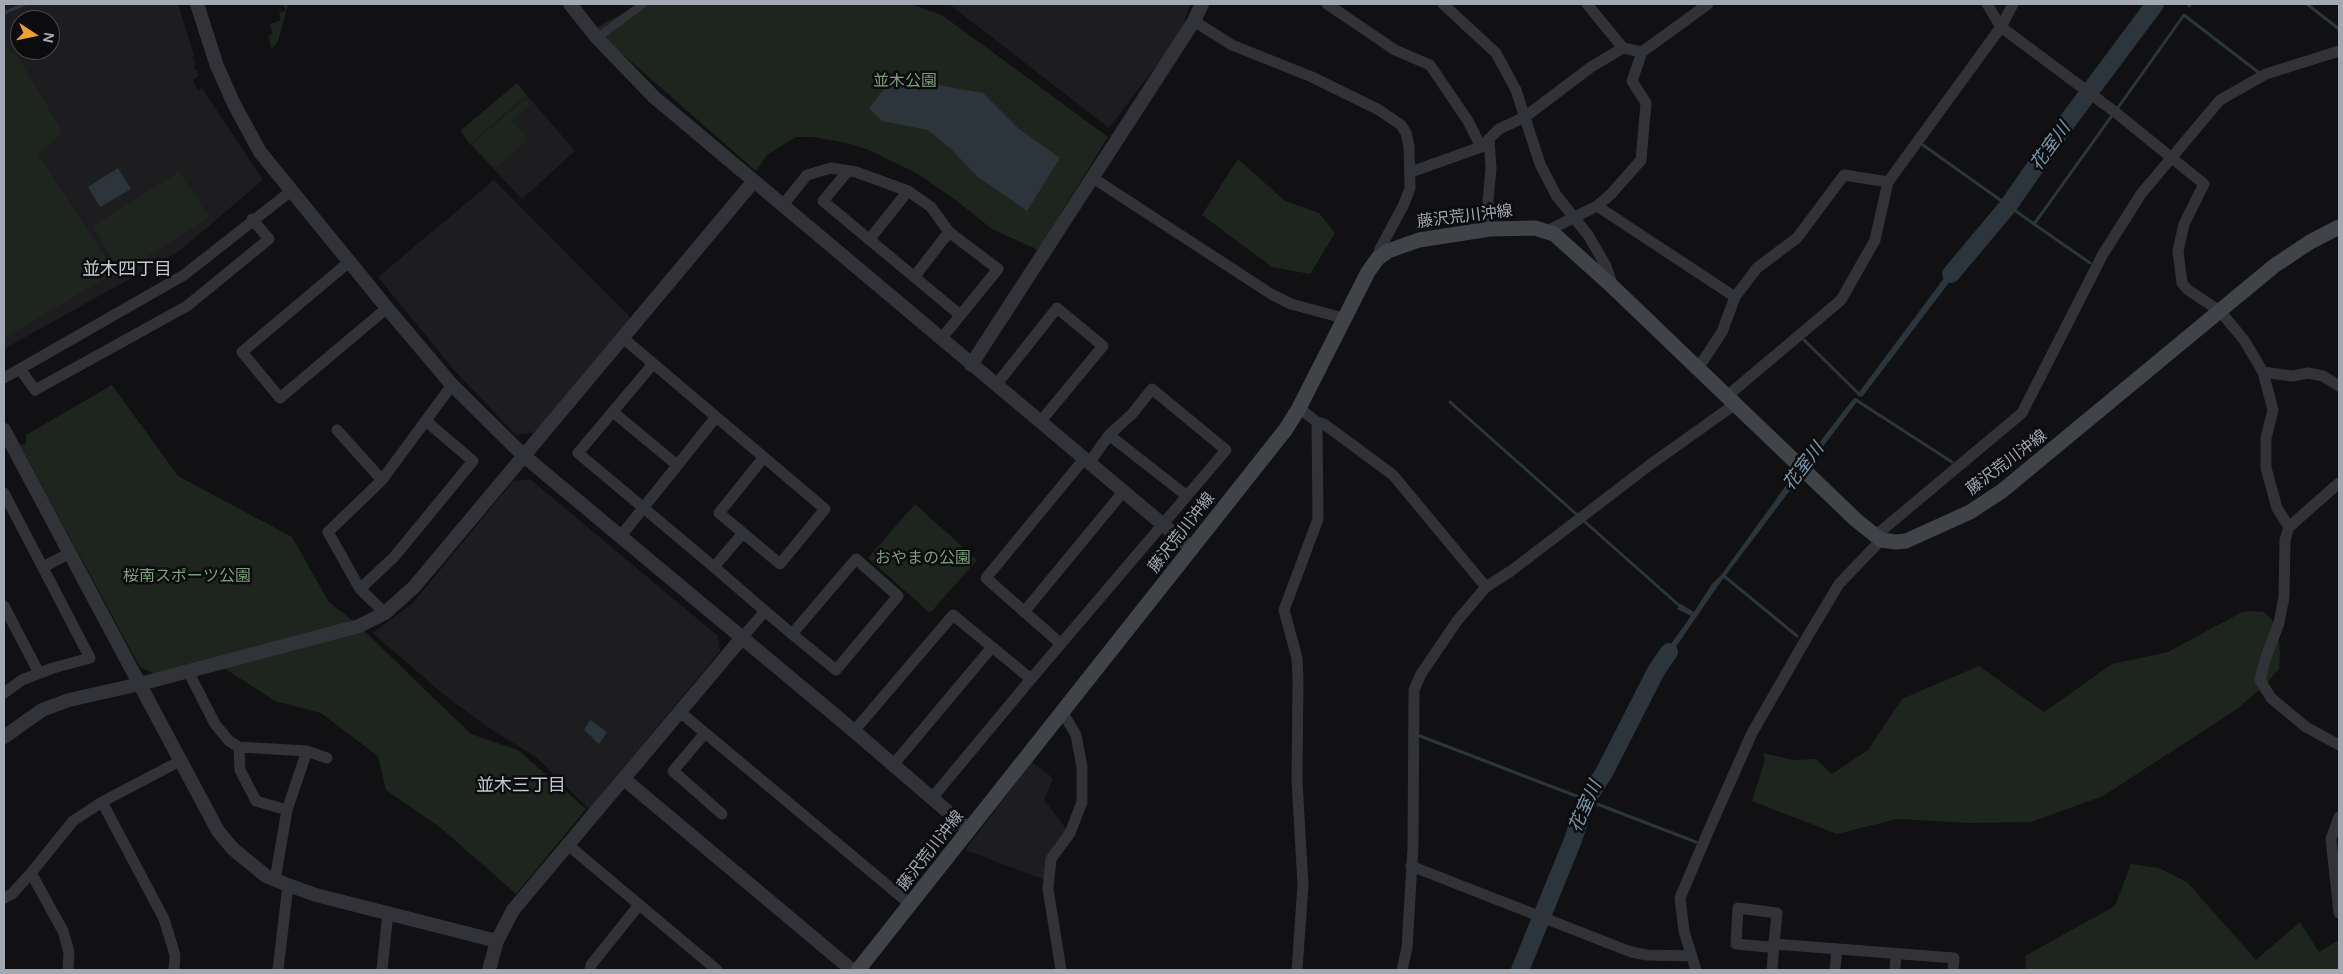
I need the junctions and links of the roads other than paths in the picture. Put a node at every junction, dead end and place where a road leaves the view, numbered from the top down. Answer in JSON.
{"nodes":[{"id":1,"x":197,"y":4,"type":"edge"},
{"id":2,"x":570,"y":4,"type":"edge"},
{"id":3,"x":643,"y":4,"type":"edge"},
{"id":4,"x":1202,"y":4,"type":"edge"},
{"id":5,"x":1328,"y":4,"type":"edge"},
{"id":6,"x":1443,"y":4,"type":"edge"},
{"id":7,"x":1587,"y":4,"type":"edge"},
{"id":8,"x":1708,"y":4,"type":"edge"},
{"id":9,"x":1987,"y":4,"type":"edge"},
{"id":10,"x":2013,"y":4,"type":"edge"},
{"id":11,"x":1194,"y":21,"type":"junction"},
{"id":12,"x":2001,"y":27,"type":"junction"},
{"id":13,"x":597,"y":38,"type":"junction"},
{"id":14,"x":1623,"y":48,"type":"junction"},
{"id":15,"x":2339,"y":51,"type":"edge"},
{"id":16,"x":1642,"y":52,"type":"junction"},
{"id":17,"x":1525,"y":118,"type":"junction"},
{"id":18,"x":1485,"y":143,"type":"junction"},
{"id":19,"x":2170,"y":159,"type":"junction"},
{"id":20,"x":848,"y":171,"type":"junction"},
{"id":21,"x":1411,"y":172,"type":"junction"},
{"id":22,"x":1093,"y":178,"type":"junction"},
{"id":23,"x":753,"y":182,"type":"junction"},
{"id":24,"x":1888,"y":182,"type":"junction"},
{"id":25,"x":291,"y":191,"type":"junction"},
{"id":26,"x":908,"y":191,"type":"junction"},
{"id":27,"x":782,"y":206,"type":"junction"},
{"id":28,"x":1597,"y":206,"type":"junction"},
{"id":29,"x":1575,"y":218,"type":"junction"},
{"id":30,"x":252,"y":219,"type":"junction"},
{"id":31,"x":2339,"y":227,"type":"edge"},
{"id":32,"x":1490,"y":230,"type":"junction"},
{"id":33,"x":949,"y":232,"type":"junction"},
{"id":34,"x":1545,"y":232,"type":"junction"},
{"id":35,"x":869,"y":240,"type":"junction"},
{"id":36,"x":1378,"y":258,"type":"junction"},
{"id":37,"x":349,"y":262,"type":"junction"},
{"id":38,"x":914,"y":277,"type":"junction"},
{"id":39,"x":1614,"y":288,"type":"junction"},
{"id":40,"x":1735,"y":297,"type":"junction"},
{"id":41,"x":387,"y":308,"type":"junction"},
{"id":42,"x":2220,"y":310,"type":"junction"},
{"id":43,"x":960,"y":315,"type":"junction"},
{"id":44,"x":1343,"y":318,"type":"junction"},
{"id":45,"x":623,"y":338,"type":"junction"},
{"id":46,"x":941,"y":339,"type":"junction"},
{"id":47,"x":653,"y":364,"type":"junction"},
{"id":48,"x":971,"y":365,"type":"junction"},
{"id":49,"x":20,"y":369,"type":"junction"},
{"id":50,"x":1697,"y":370,"type":"junction"},
{"id":51,"x":2263,"y":372,"type":"junction"},
{"id":52,"x":4,"y":378,"type":"edge"},
{"id":53,"x":452,"y":385,"type":"junction"},
{"id":54,"x":996,"y":385,"type":"junction"},
{"id":55,"x":2339,"y":386,"type":"edge"},
{"id":56,"x":1730,"y":401,"type":"junction"},
{"id":57,"x":1299,"y":408,"type":"junction"},
{"id":58,"x":613,"y":412,"type":"junction"},
{"id":59,"x":716,"y":417,"type":"junction"},
{"id":60,"x":426,"y":421,"type":"junction"},
{"id":61,"x":1040,"y":422,"type":"junction"},
{"id":62,"x":1317,"y":422,"type":"junction"},
{"id":63,"x":4,"y":430,"type":"edge"},
{"id":64,"x":337,"y":430,"type":"dead end"},
{"id":65,"x":1109,"y":435,"type":"junction"},
{"id":66,"x":524,"y":456,"type":"junction"},
{"id":67,"x":764,"y":457,"type":"junction"},
{"id":68,"x":1086,"y":461,"type":"junction"},
{"id":69,"x":677,"y":465,"type":"junction"},
{"id":70,"x":382,"y":480,"type":"junction"},
{"id":71,"x":2339,"y":483,"type":"edge"},
{"id":72,"x":1123,"y":492,"type":"junction"},
{"id":73,"x":4,"y":493,"type":"edge"},
{"id":74,"x":1187,"y":496,"type":"junction"},
{"id":75,"x":643,"y":507,"type":"junction"},
{"id":76,"x":1163,"y":525,"type":"junction"},
{"id":77,"x":2288,"y":527,"type":"junction"},
{"id":78,"x":742,"y":534,"type":"junction"},
{"id":79,"x":620,"y":537,"type":"junction"},
{"id":80,"x":1878,"y":538,"type":"junction"},
{"id":81,"x":1192,"y":549,"type":"junction"},
{"id":82,"x":70,"y":553,"type":"junction"},
{"id":83,"x":43,"y":567,"type":"junction"},
{"id":84,"x":714,"y":568,"type":"junction"},
{"id":85,"x":1486,"y":587,"type":"junction"},
{"id":86,"x":360,"y":590,"type":"junction"},
{"id":87,"x":5,"y":611,"type":"edge"},
{"id":88,"x":765,"y":611,"type":"junction"},
{"id":89,"x":1024,"y":612,"type":"junction"},
{"id":90,"x":385,"y":613,"type":"junction"},
{"id":91,"x":792,"y":634,"type":"junction"},
{"id":92,"x":741,"y":639,"type":"junction"},
{"id":93,"x":1061,"y":644,"type":"junction"},
{"id":94,"x":992,"y":647,"type":"junction"},
{"id":95,"x":188,"y":671,"type":"junction"},
{"id":96,"x":39,"y":673,"type":"junction"},
{"id":97,"x":1032,"y":679,"type":"junction"},
{"id":98,"x":140,"y":684,"type":"junction"},
{"id":99,"x":4,"y":693,"type":"edge"},
{"id":100,"x":680,"y":712,"type":"junction"},
{"id":101,"x":1063,"y":713,"type":"junction"},
{"id":102,"x":854,"y":731,"type":"junction"},
{"id":103,"x":705,"y":734,"type":"junction"},
{"id":104,"x":4,"y":737,"type":"edge"},
{"id":105,"x":2339,"y":745,"type":"edge"},
{"id":106,"x":239,"y":747,"type":"junction"},
{"id":107,"x":307,"y":751,"type":"junction"},
{"id":108,"x":327,"y":758,"type":"dead end"},
{"id":109,"x":180,"y":760,"type":"junction"},
{"id":110,"x":893,"y":765,"type":"junction"},
{"id":111,"x":624,"y":779,"type":"junction"},
{"id":112,"x":932,"y":798,"type":"junction"},
{"id":113,"x":102,"y":802,"type":"junction"},
{"id":114,"x":286,"y":810,"type":"junction"},
{"id":115,"x":722,"y":814,"type":"dead end"},
{"id":116,"x":2339,"y":817,"type":"edge"},
{"id":117,"x":968,"y":830,"type":"junction"},
{"id":118,"x":568,"y":846,"type":"junction"},
{"id":119,"x":1411,"y":866,"type":"junction"},
{"id":120,"x":31,"y":873,"type":"junction"},
{"id":121,"x":275,"y":880,"type":"junction"},
{"id":122,"x":288,"y":886,"type":"junction"},
{"id":123,"x":4,"y":898,"type":"edge"},
{"id":124,"x":639,"y":905,"type":"junction"},
{"id":125,"x":910,"y":905,"type":"junction"},
{"id":126,"x":388,"y":912,"type":"junction"},
{"id":127,"x":2339,"y":913,"type":"edge"},
{"id":128,"x":497,"y":941,"type":"junction"},
{"id":129,"x":1774,"y":944,"type":"junction"},
{"id":130,"x":1837,"y":949,"type":"junction"},
{"id":131,"x":1896,"y":954,"type":"junction"},
{"id":132,"x":1692,"y":956,"type":"junction"},
{"id":133,"x":712,"y":969,"type":"edge"},
{"id":134,"x":68,"y":970,"type":"edge"},
{"id":135,"x":174,"y":970,"type":"edge"},
{"id":136,"x":278,"y":970,"type":"edge"},
{"id":137,"x":382,"y":970,"type":"edge"},
{"id":138,"x":489,"y":970,"type":"edge"},
{"id":139,"x":590,"y":970,"type":"edge"},
{"id":140,"x":852,"y":970,"type":"edge"},
{"id":141,"x":858,"y":970,"type":"edge"},
{"id":142,"x":1061,"y":970,"type":"edge"},
{"id":143,"x":1297,"y":970,"type":"edge"},
{"id":144,"x":1402,"y":970,"type":"edge"},
{"id":145,"x":1696,"y":970,"type":"edge"},
{"id":146,"x":1772,"y":970,"type":"edge"},
{"id":147,"x":1835,"y":970,"type":"edge"},
{"id":148,"x":1895,"y":970,"type":"edge"},
{"id":149,"x":1953,"y":970,"type":"edge"}],
"edges":[{"from":1,"to":25,"type":"street"},
{"from":2,"to":13,"type":"street"},
{"from":3,"to":13,"type":"street"},
{"from":4,"to":11,"type":"street"},
{"from":5,"to":18,"type":"street"},
{"from":6,"to":17,"type":"street"},
{"from":7,"to":14,"type":"street"},
{"from":8,"to":16,"type":"street"},
{"from":9,"to":12,"type":"street"},
{"from":10,"to":12,"type":"street"},
{"from":11,"to":21,"type":"street"},
{"from":11,"to":22,"type":"street"},
{"from":12,"to":19,"type":"street"},
{"from":12,"to":24,"type":"street"},
{"from":13,"to":23,"type":"street"},
{"from":14,"to":16,"type":"street"},
{"from":14,"to":17,"type":"street"},
{"from":15,"to":19,"type":"street"},
{"from":16,"to":28,"type":"street"},
{"from":17,"to":18,"type":"street"},
{"from":17,"to":29,"type":"street"},
{"from":18,"to":21,"type":"street"},
{"from":18,"to":32,"type":"street"},
{"from":19,"to":42,"type":"street"},
{"from":19,"to":80,"type":"street"},
{"from":20,"to":26,"type":"street"},
{"from":20,"to":27,"type":"street"},
{"from":20,"to":35,"type":"street"},
{"from":21,"to":36,"type":"street"},
{"from":22,"to":44,"type":"street"},
{"from":22,"to":48,"type":"street"},
{"from":23,"to":27,"type":"street"},
{"from":23,"to":45,"type":"street"},
{"from":24,"to":40,"type":"street"},
{"from":24,"to":56,"type":"street"},
{"from":25,"to":30,"type":"street"},
{"from":25,"to":37,"type":"street"},
{"from":26,"to":33,"type":"street"},
{"from":26,"to":35,"type":"street"},
{"from":27,"to":46,"type":"street"},
{"from":28,"to":29,"type":"street"},
{"from":28,"to":40,"type":"street"},
{"from":29,"to":34,"type":"street"},
{"from":29,"to":39,"type":"street"},
{"from":30,"to":49,"type":"street"},
{"from":30,"to":49,"type":"street"},
{"from":31,"to":42,"type":"main road","name":"藤沢荒川沖線"},
{"from":32,"to":34,"type":"main road","name":"藤沢荒川沖線"},
{"from":32,"to":36,"type":"main road","name":"藤沢荒川沖線"},
{"from":33,"to":38,"type":"street"},
{"from":33,"to":43,"type":"street"},
{"from":34,"to":39,"type":"main road","name":"藤沢荒川沖線"},
{"from":35,"to":38,"type":"street"},
{"from":36,"to":44,"type":"main road","name":"藤沢荒川沖線"},
{"from":37,"to":41,"type":"street"},
{"from":37,"to":41,"type":"street"},
{"from":38,"to":43,"type":"street"},
{"from":39,"to":50,"type":"main road","name":"藤沢荒川沖線"},
{"from":40,"to":50,"type":"street"},
{"from":41,"to":53,"type":"street"},
{"from":42,"to":51,"type":"street"},
{"from":42,"to":80,"type":"main road","name":"藤沢荒川沖線"},
{"from":43,"to":46,"type":"street"},
{"from":44,"to":57,"type":"main road","name":"藤沢荒川沖線"},
{"from":45,"to":47,"type":"street"},
{"from":45,"to":66,"type":"street"},
{"from":46,"to":48,"type":"street"},
{"from":47,"to":58,"type":"street"},
{"from":47,"to":59,"type":"street"},
{"from":48,"to":54,"type":"street"},
{"from":49,"to":52,"type":"street"},
{"from":50,"to":56,"type":"main road","name":"藤沢荒川沖線"},
{"from":51,"to":55,"type":"street"},
{"from":51,"to":77,"type":"street"},
{"from":53,"to":60,"type":"street"},
{"from":53,"to":66,"type":"street"},
{"from":54,"to":61,"type":"street"},
{"from":54,"to":61,"type":"street"},
{"from":56,"to":80,"type":"main road","name":"藤沢荒川沖線"},
{"from":56,"to":85,"type":"street"},
{"from":57,"to":62,"type":"street"},
{"from":57,"to":81,"type":"main road","name":"藤沢荒川沖線"},
{"from":58,"to":69,"type":"street"},
{"from":58,"to":75,"type":"street"},
{"from":59,"to":67,"type":"street"},
{"from":59,"to":69,"type":"street"},
{"from":60,"to":70,"type":"street"},
{"from":60,"to":86,"type":"street"},
{"from":61,"to":68,"type":"street"},
{"from":62,"to":85,"type":"street"},
{"from":62,"to":143,"type":"street"},
{"from":63,"to":82,"type":"street"},
{"from":64,"to":70,"type":"street"},
{"from":65,"to":68,"type":"street"},
{"from":65,"to":74,"type":"street"},
{"from":65,"to":74,"type":"street"},
{"from":66,"to":79,"type":"street"},
{"from":66,"to":90,"type":"street"},
{"from":67,"to":78,"type":"street"},
{"from":67,"to":78,"type":"street"},
{"from":68,"to":72,"type":"street"},
{"from":68,"to":89,"type":"street"},
{"from":69,"to":75,"type":"street"},
{"from":70,"to":86,"type":"street"},
{"from":71,"to":77,"type":"street"},
{"from":72,"to":76,"type":"street"},
{"from":72,"to":89,"type":"street"},
{"from":73,"to":83,"type":"street"},
{"from":74,"to":76,"type":"street"},
{"from":75,"to":79,"type":"street"},
{"from":75,"to":84,"type":"street"},
{"from":76,"to":81,"type":"street"},
{"from":76,"to":93,"type":"street"},
{"from":77,"to":105,"type":"street"},
{"from":78,"to":84,"type":"street"},
{"from":79,"to":92,"type":"street"},
{"from":80,"to":132,"type":"street"},
{"from":81,"to":101,"type":"main road","name":"藤沢荒川沖線"},
{"from":82,"to":83,"type":"street"},
{"from":82,"to":98,"type":"street"},
{"from":83,"to":96,"type":"street"},
{"from":84,"to":88,"type":"street"},
{"from":85,"to":119,"type":"street"},
{"from":86,"to":90,"type":"street"},
{"from":87,"to":96,"type":"street"},
{"from":88,"to":91,"type":"street"},
{"from":88,"to":92,"type":"street"},
{"from":89,"to":93,"type":"street"},
{"from":90,"to":95,"type":"street"},
{"from":91,"to":91,"type":"street"},
{"from":92,"to":100,"type":"street"},
{"from":92,"to":102,"type":"street"},
{"from":93,"to":97,"type":"street"},
{"from":94,"to":97,"type":"street"},
{"from":94,"to":102,"type":"street"},
{"from":94,"to":110,"type":"street"},
{"from":95,"to":98,"type":"street"},
{"from":95,"to":106,"type":"street"},
{"from":96,"to":99,"type":"street"},
{"from":97,"to":112,"type":"street"},
{"from":98,"to":104,"type":"street"},
{"from":98,"to":109,"type":"street"},
{"from":100,"to":103,"type":"street"},
{"from":100,"to":111,"type":"street"},
{"from":101,"to":117,"type":"main road","name":"藤沢荒川沖線"},
{"from":101,"to":142,"type":"street"},
{"from":102,"to":110,"type":"street"},
{"from":103,"to":115,"type":"street"},
{"from":103,"to":125,"type":"street"},
{"from":106,"to":107,"type":"street"},
{"from":106,"to":114,"type":"street"},
{"from":107,"to":108,"type":"street"},
{"from":107,"to":114,"type":"street"},
{"from":109,"to":113,"type":"street"},
{"from":109,"to":121,"type":"street"},
{"from":110,"to":112,"type":"street"},
{"from":111,"to":118,"type":"street"},
{"from":111,"to":140,"type":"street"},
{"from":112,"to":117,"type":"street"},
{"from":113,"to":120,"type":"street"},
{"from":113,"to":135,"type":"street"},
{"from":114,"to":121,"type":"street"},
{"from":116,"to":127,"type":"street"},
{"from":117,"to":125,"type":"main road","name":"藤沢荒川沖線"},
{"from":118,"to":124,"type":"street"},
{"from":118,"to":128,"type":"street"},
{"from":119,"to":132,"type":"street"},
{"from":119,"to":144,"type":"street"},
{"from":120,"to":123,"type":"street"},
{"from":120,"to":134,"type":"street"},
{"from":121,"to":122,"type":"street"},
{"from":122,"to":126,"type":"street"},
{"from":122,"to":136,"type":"street"},
{"from":124,"to":133,"type":"street"},
{"from":124,"to":139,"type":"street"},
{"from":125,"to":141,"type":"main road","name":"藤沢荒川沖線"},
{"from":126,"to":128,"type":"street"},
{"from":126,"to":137,"type":"street"},
{"from":128,"to":138,"type":"street"},
{"from":129,"to":129,"type":"street"},
{"from":129,"to":130,"type":"street"},
{"from":129,"to":146,"type":"street"},
{"from":130,"to":131,"type":"street"},
{"from":130,"to":147,"type":"street"},
{"from":131,"to":148,"type":"street"},
{"from":131,"to":149,"type":"street"},
{"from":132,"to":145,"type":"street"}]}
